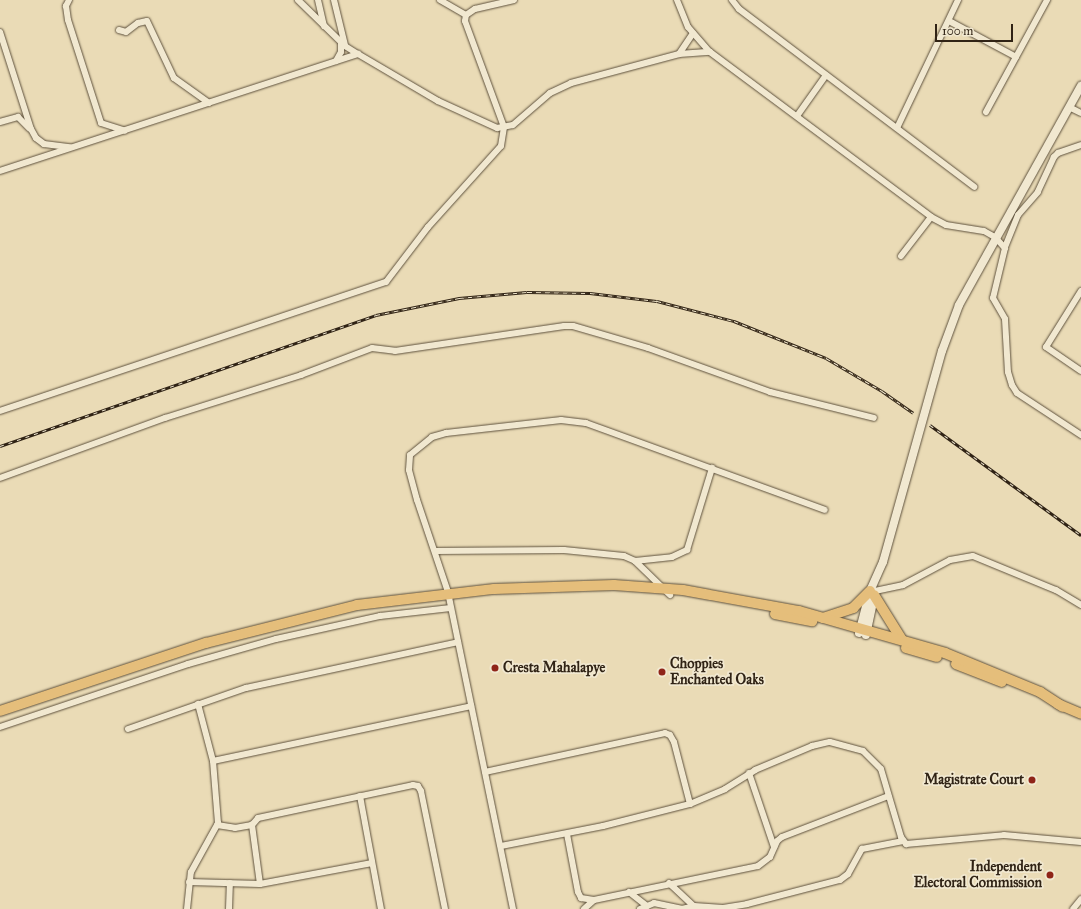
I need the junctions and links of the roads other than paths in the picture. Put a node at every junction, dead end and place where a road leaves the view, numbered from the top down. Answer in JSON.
{"nodes":[{"id":1,"x":69,"y":0,"type":"edge"},
{"id":2,"x":298,"y":0,"type":"edge"},
{"id":3,"x":318,"y":0,"type":"edge"},
{"id":4,"x":334,"y":0,"type":"edge"},
{"id":5,"x":440,"y":0,"type":"edge"},
{"id":6,"x":514,"y":0,"type":"edge"},
{"id":7,"x":677,"y":0,"type":"edge"},
{"id":8,"x":732,"y":0,"type":"edge"},
{"id":9,"x":958,"y":0,"type":"edge"},
{"id":10,"x":1047,"y":0,"type":"edge"},
{"id":11,"x":466,"y":15,"type":"junction"},
{"id":12,"x":949,"y":21,"type":"junction"},
{"id":13,"x":324,"y":26,"type":"junction"},
{"id":14,"x":119,"y":30,"type":"dead end"},
{"id":15,"x":0,"y":32,"type":"edge"},
{"id":16,"x":693,"y":34,"type":"junction"},
{"id":17,"x":344,"y":44,"type":"junction"},
{"id":18,"x":710,"y":52,"type":"junction"},
{"id":19,"x":358,"y":54,"type":"junction"},
{"id":20,"x":679,"y":54,"type":"junction"},
{"id":21,"x":1016,"y":57,"type":"junction"},
{"id":22,"x":336,"y":61,"type":"junction"},
{"id":23,"x":826,"y":75,"type":"junction"},
{"id":24,"x":1081,"y":86,"type":"edge"},
{"id":25,"x":209,"y":103,"type":"junction"},
{"id":26,"x":1069,"y":106,"type":"junction"},
{"id":27,"x":986,"y":112,"type":"dead end"},
{"id":28,"x":1081,"y":112,"type":"edge"},
{"id":29,"x":797,"y":116,"type":"junction"},
{"id":30,"x":0,"y":122,"type":"edge"},
{"id":31,"x":504,"y":127,"type":"junction"},
{"id":32,"x":897,"y":128,"type":"junction"},
{"id":33,"x":31,"y":129,"type":"junction"},
{"id":34,"x":125,"y":131,"type":"junction"},
{"id":35,"x":1081,"y":146,"type":"edge"},
{"id":36,"x":72,"y":148,"type":"junction"},
{"id":37,"x":0,"y":171,"type":"edge"},
{"id":38,"x":974,"y":187,"type":"dead end"},
{"id":39,"x":931,"y":217,"type":"junction"},
{"id":40,"x":995,"y":236,"type":"junction"},
{"id":41,"x":1005,"y":248,"type":"junction"},
{"id":42,"x":901,"y":256,"type":"dead end"},
{"id":43,"x":1081,"y":291,"type":"edge"},
{"id":44,"x":1081,"y":372,"type":"edge"},
{"id":45,"x":0,"y":411,"type":"edge"},
{"id":46,"x":874,"y":418,"type":"dead end"},
{"id":47,"x":1081,"y":435,"type":"edge"},
{"id":48,"x":712,"y":468,"type":"junction"},
{"id":49,"x":0,"y":478,"type":"edge"},
{"id":50,"x":826,"y":510,"type":"dead end"},
{"id":51,"x":435,"y":551,"type":"junction"},
{"id":52,"x":635,"y":561,"type":"junction"},
{"id":53,"x":448,"y":592,"type":"junction"},
{"id":54,"x":668,"y":592,"type":"junction"},
{"id":55,"x":873,"y":592,"type":"junction"},
{"id":56,"x":1081,"y":605,"type":"edge"},
{"id":57,"x":451,"y":608,"type":"junction"},
{"id":58,"x":822,"y":618,"type":"junction"},
{"id":59,"x":863,"y":631,"type":"junction"},
{"id":60,"x":902,"y":640,"type":"junction"},
{"id":61,"x":458,"y":642,"type":"junction"},
{"id":62,"x":198,"y":704,"type":"junction"},
{"id":63,"x":471,"y":706,"type":"junction"},
{"id":64,"x":1063,"y":707,"type":"junction"},
{"id":65,"x":0,"y":711,"type":"edge"},
{"id":66,"x":1081,"y":714,"type":"edge"},
{"id":67,"x":0,"y":727,"type":"edge"},
{"id":68,"x":128,"y":729,"type":"dead end"},
{"id":69,"x":213,"y":761,"type":"junction"},
{"id":70,"x":485,"y":772,"type":"junction"},
{"id":71,"x":749,"y":773,"type":"junction"},
{"id":72,"x":360,"y":796,"type":"junction"},
{"id":73,"x":888,"y":796,"type":"junction"},
{"id":74,"x":690,"y":804,"type":"junction"},
{"id":75,"x":217,"y":825,"type":"junction"},
{"id":76,"x":252,"y":825,"type":"junction"},
{"id":77,"x":567,"y":834,"type":"junction"},
{"id":78,"x":903,"y":841,"type":"junction"},
{"id":79,"x":1081,"y":842,"type":"edge"},
{"id":80,"x":501,"y":846,"type":"junction"},
{"id":81,"x":774,"y":847,"type":"junction"},
{"id":82,"x":372,"y":863,"type":"junction"},
{"id":83,"x":189,"y":882,"type":"junction"},
{"id":84,"x":230,"y":883,"type":"junction"},
{"id":85,"x":668,"y":883,"type":"junction"},
{"id":86,"x":260,"y":884,"type":"junction"},
{"id":87,"x":629,"y":892,"type":"junction"},
{"id":88,"x":1081,"y":899,"type":"edge"},
{"id":89,"x":594,"y":900,"type":"junction"},
{"id":90,"x":647,"y":906,"type":"junction"},
{"id":91,"x":694,"y":906,"type":"junction"},
{"id":92,"x":709,"y":908,"type":"edge"},
{"id":93,"x":187,"y":909,"type":"edge"},
{"id":94,"x":229,"y":909,"type":"edge"},
{"id":95,"x":381,"y":909,"type":"edge"},
{"id":96,"x":444,"y":909,"type":"edge"},
{"id":97,"x":513,"y":909,"type":"edge"},
{"id":98,"x":584,"y":909,"type":"edge"},
{"id":99,"x":640,"y":909,"type":"edge"},
{"id":100,"x":1073,"y":909,"type":"edge"}],
"edges":[{"from":1,"to":34,"type":"street"},
{"from":2,"to":13,"type":"street"},
{"from":3,"to":13,"type":"street"},
{"from":4,"to":17,"type":"street"},
{"from":5,"to":11,"type":"street"},
{"from":6,"to":11,"type":"street"},
{"from":7,"to":16,"type":"street"},
{"from":8,"to":23,"type":"street"},
{"from":9,"to":12,"type":"street"},
{"from":10,"to":21,"type":"street"},
{"from":11,"to":31,"type":"street"},
{"from":12,"to":21,"type":"street"},
{"from":12,"to":32,"type":"street"},
{"from":13,"to":17,"type":"street"},
{"from":14,"to":25,"type":"street"},
{"from":15,"to":33,"type":"street"},
{"from":16,"to":18,"type":"street"},
{"from":16,"to":20,"type":"street"},
{"from":17,"to":19,"type":"street"},
{"from":17,"to":22,"type":"street"},
{"from":18,"to":20,"type":"street"},
{"from":18,"to":29,"type":"street"},
{"from":19,"to":22,"type":"street"},
{"from":19,"to":31,"type":"street"},
{"from":20,"to":31,"type":"street"},
{"from":21,"to":27,"type":"street"},
{"from":22,"to":25,"type":"street"},
{"from":23,"to":29,"type":"street"},
{"from":23,"to":32,"type":"street"},
{"from":24,"to":26,"type":"main road"},
{"from":25,"to":34,"type":"street"},
{"from":26,"to":28,"type":"street"},
{"from":26,"to":40,"type":"main road"},
{"from":29,"to":39,"type":"street"},
{"from":30,"to":33,"type":"street"},
{"from":31,"to":45,"type":"street"},
{"from":32,"to":38,"type":"street"},
{"from":33,"to":36,"type":"street"},
{"from":34,"to":36,"type":"street"},
{"from":35,"to":41,"type":"street"},
{"from":36,"to":37,"type":"street"},
{"from":39,"to":40,"type":"street"},
{"from":39,"to":42,"type":"street"},
{"from":40,"to":41,"type":"street"},
{"from":40,"to":55,"type":"main road"},
{"from":41,"to":47,"type":"street"},
{"from":43,"to":44,"type":"street"},
{"from":46,"to":49,"type":"street"},
{"from":48,"to":50,"type":"street"},
{"from":48,"to":51,"type":"street"},
{"from":48,"to":52,"type":"street"},
{"from":51,"to":52,"type":"street"},
{"from":51,"to":53,"type":"street"},
{"from":52,"to":54,"type":"street"},
{"from":53,"to":54,"type":"highway"},
{"from":53,"to":57,"type":"street"},
{"from":53,"to":65,"type":"highway"},
{"from":54,"to":58,"type":"highway"},
{"from":54,"to":59,"type":"highway"},
{"from":55,"to":56,"type":"street"},
{"from":55,"to":58,"type":"highway"},
{"from":55,"to":59,"type":"main road"},
{"from":55,"to":60,"type":"highway"},
{"from":57,"to":61,"type":"street"},
{"from":57,"to":67,"type":"street"},
{"from":58,"to":59,"type":"highway"},
{"from":59,"to":60,"type":"highway"},
{"from":59,"to":64,"type":"highway"},
{"from":60,"to":64,"type":"highway"},
{"from":61,"to":62,"type":"street"},
{"from":61,"to":63,"type":"street"},
{"from":62,"to":68,"type":"street"},
{"from":62,"to":69,"type":"street"},
{"from":63,"to":69,"type":"street"},
{"from":63,"to":70,"type":"street"},
{"from":64,"to":66,"type":"highway"},
{"from":69,"to":75,"type":"street"},
{"from":70,"to":74,"type":"street"},
{"from":70,"to":80,"type":"street"},
{"from":71,"to":73,"type":"street"},
{"from":71,"to":74,"type":"street"},
{"from":71,"to":81,"type":"street"},
{"from":72,"to":76,"type":"street"},
{"from":72,"to":82,"type":"street"},
{"from":72,"to":96,"type":"street"},
{"from":73,"to":78,"type":"street"},
{"from":73,"to":81,"type":"street"},
{"from":74,"to":77,"type":"street"},
{"from":75,"to":76,"type":"street"},
{"from":75,"to":83,"type":"street"},
{"from":76,"to":86,"type":"street"},
{"from":77,"to":80,"type":"street"},
{"from":77,"to":89,"type":"street"},
{"from":78,"to":79,"type":"street"},
{"from":78,"to":92,"type":"street"},
{"from":80,"to":97,"type":"street"},
{"from":81,"to":85,"type":"street"},
{"from":82,"to":86,"type":"street"},
{"from":82,"to":95,"type":"street"},
{"from":83,"to":84,"type":"street"},
{"from":83,"to":93,"type":"street"},
{"from":84,"to":86,"type":"street"},
{"from":84,"to":94,"type":"street"},
{"from":85,"to":87,"type":"street"},
{"from":85,"to":91,"type":"street"},
{"from":87,"to":89,"type":"street"},
{"from":87,"to":90,"type":"street"},
{"from":88,"to":100,"type":"street"},
{"from":89,"to":98,"type":"street"},
{"from":90,"to":91,"type":"street"},
{"from":90,"to":99,"type":"street"},
{"from":91,"to":92,"type":"street"}]}
